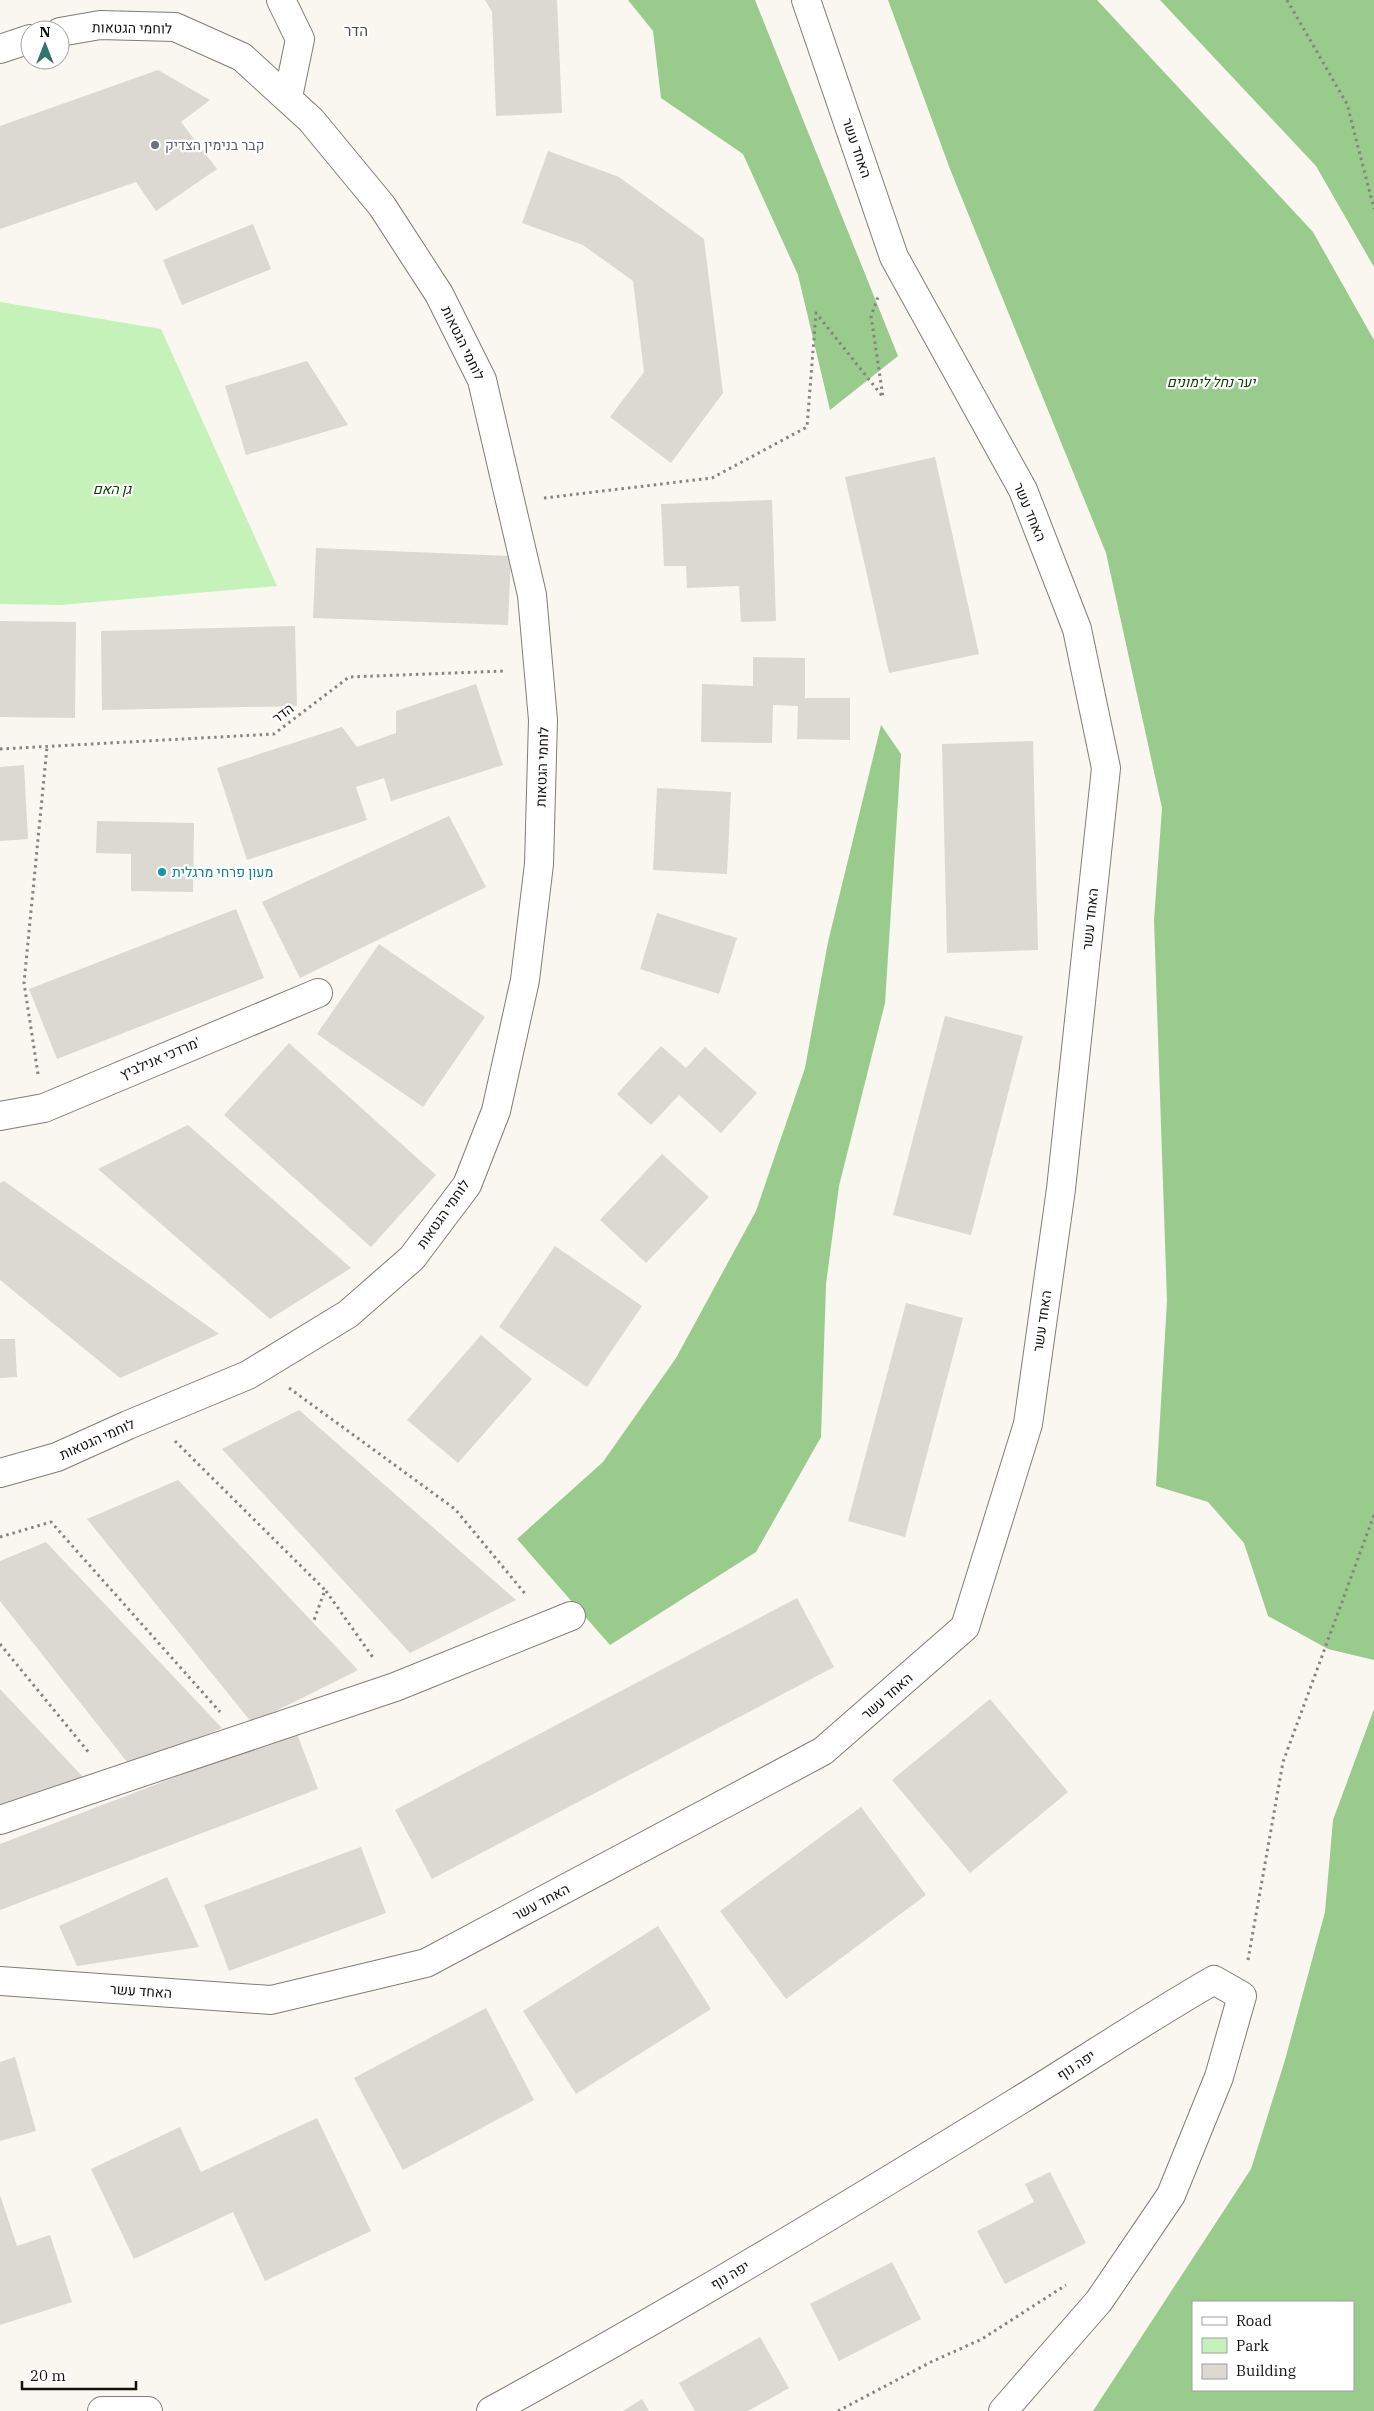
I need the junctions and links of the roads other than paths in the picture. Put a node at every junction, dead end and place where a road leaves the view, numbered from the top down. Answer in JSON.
{"nodes":[{"id":1,"x":281,"y":0,"type":"edge"},
{"id":2,"x":806,"y":0,"type":"edge"},
{"id":3,"x":70,"y":30,"type":"edge"},
{"id":4,"x":20,"y":42,"type":"edge"},
{"id":5,"x":0,"y":49,"type":"edge"},
{"id":6,"x":288,"y":97,"type":"junction"},
{"id":7,"x":318,"y":993,"type":"dead end"},
{"id":8,"x":0,"y":1116,"type":"edge"},
{"id":9,"x":0,"y":1473,"type":"edge"},
{"id":10,"x":561,"y":1621,"type":"road end"},
{"id":11,"x":0,"y":1820,"type":"edge"},
{"id":12,"x":0,"y":1981,"type":"edge"},
{"id":13,"x":102,"y":2411,"type":"edge"},
{"id":14,"x":148,"y":2411,"type":"edge"},
{"id":15,"x":491,"y":2411,"type":"edge"},
{"id":16,"x":1003,"y":2411,"type":"edge"}],
"edges":[{"from":1,"to":6,"type":"street"},
{"from":2,"to":12,"type":"street","name":"האחד עשר"},
{"from":3,"to":6,"type":"street","name":"לוחמי הגטאות"},
{"from":4,"to":5,"type":"street"},
{"from":6,"to":9,"type":"street","name":"לוחמי הגטאות"},
{"from":7,"to":8,"type":"street","name":"מרדכי אנילביץ'"},
{"from":10,"to":11,"type":"street"},
{"from":13,"to":14,"type":"street"},
{"from":15,"to":16,"type":"street","name":"יפה נוף"}]}
